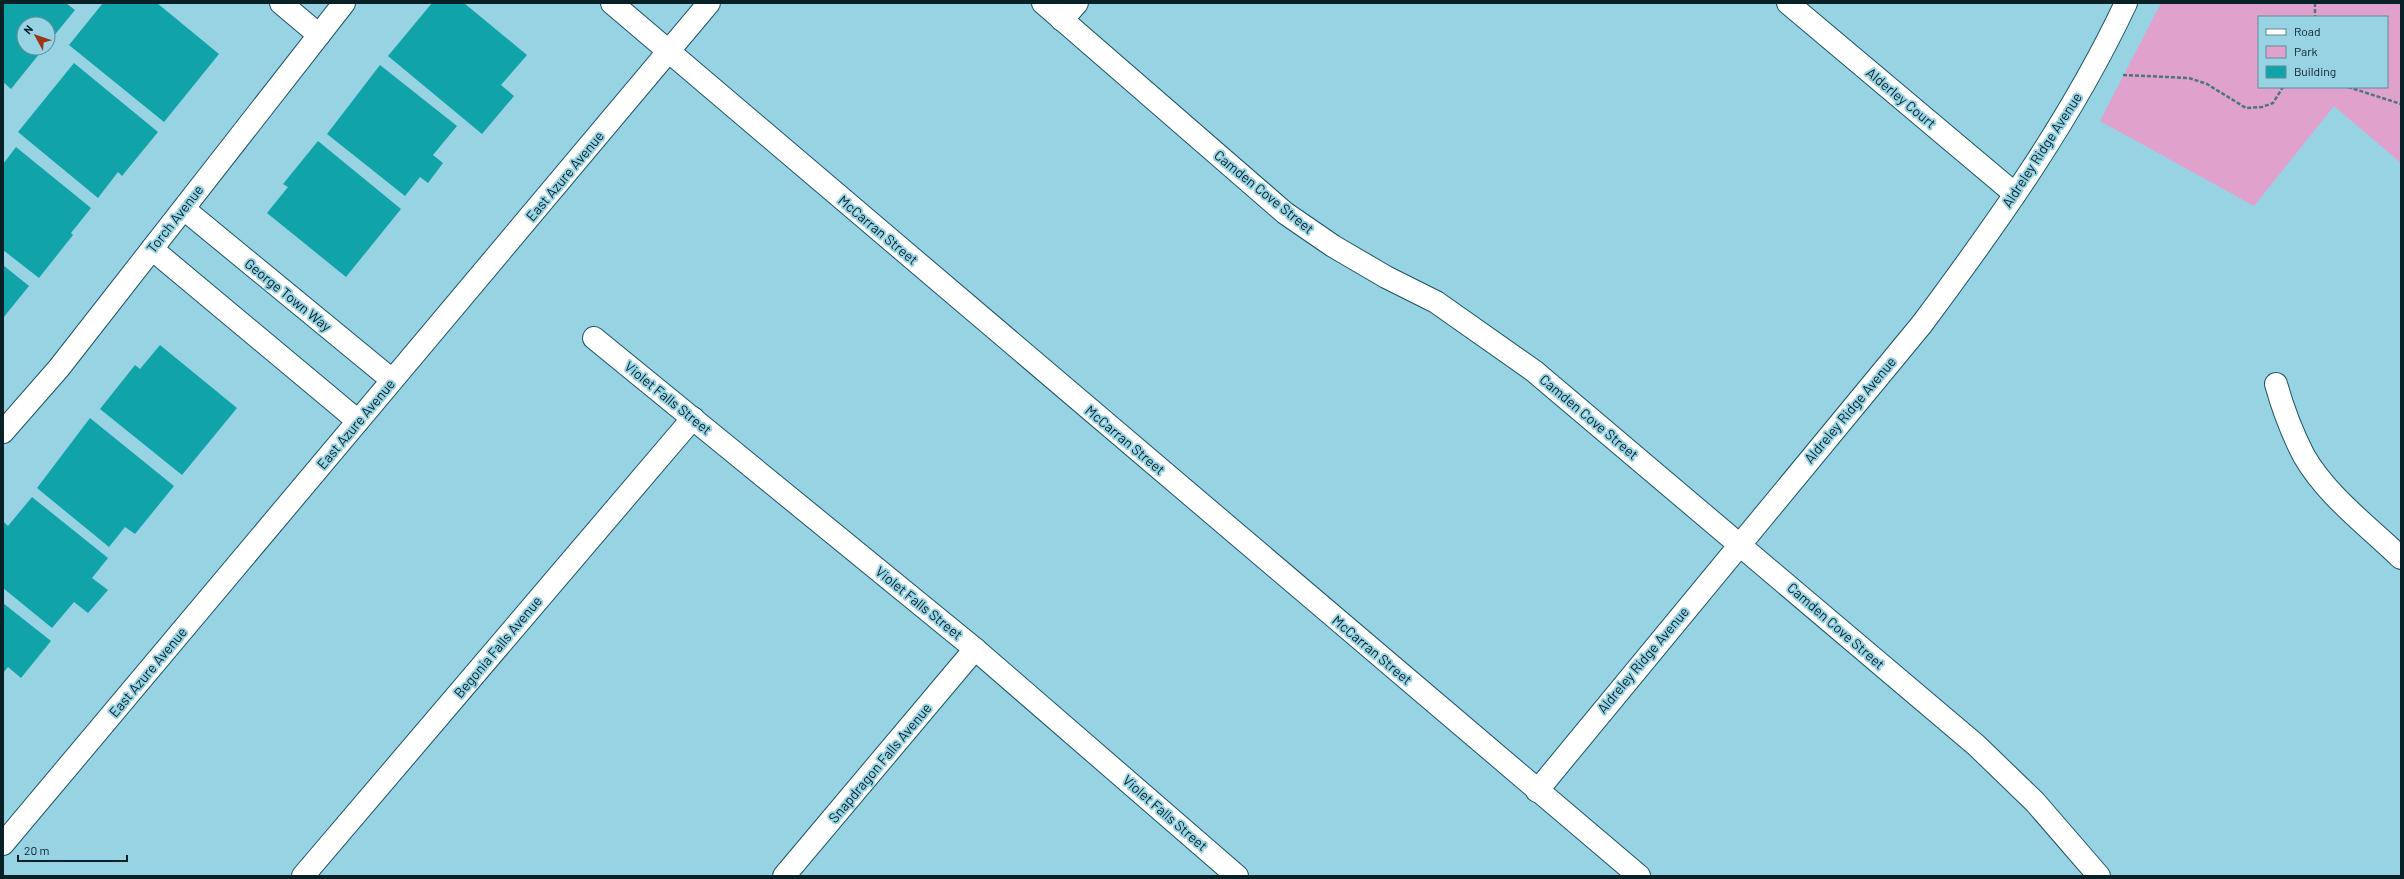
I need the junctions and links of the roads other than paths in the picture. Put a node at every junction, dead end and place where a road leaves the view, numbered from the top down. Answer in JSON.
{"nodes":[{"id":1,"x":281,"y":3,"type":"edge"},
{"id":2,"x":344,"y":3,"type":"edge"},
{"id":3,"x":612,"y":3,"type":"edge"},
{"id":4,"x":709,"y":3,"type":"edge"},
{"id":5,"x":1042,"y":3,"type":"edge"},
{"id":6,"x":1076,"y":3,"type":"edge"},
{"id":7,"x":1788,"y":3,"type":"edge"},
{"id":8,"x":2126,"y":3,"type":"edge"},
{"id":9,"x":1062,"y":20,"type":"junction"},
{"id":10,"x":319,"y":35,"type":"junction"},
{"id":11,"x":669,"y":52,"type":"junction"},
{"id":12,"x":2014,"y":194,"type":"junction"},
{"id":13,"x":184,"y":209,"type":"junction"},
{"id":14,"x":152,"y":249,"type":"junction"},
{"id":15,"x":594,"y":338,"type":"dead end"},
{"id":16,"x":392,"y":380,"type":"junction"},
{"id":17,"x":2276,"y":384,"type":"dead end"},
{"id":18,"x":693,"y":418,"type":"junction"},
{"id":19,"x":7,"y":420,"type":"edge"},
{"id":20,"x":358,"y":421,"type":"junction"},
{"id":21,"x":1740,"y":544,"type":"junction"},
{"id":22,"x":2401,"y":558,"type":"edge"},
{"id":23,"x":975,"y":649,"type":"junction"},
{"id":24,"x":1536,"y":791,"type":"junction"},
{"id":25,"x":3,"y":844,"type":"edge"},
{"id":26,"x":303,"y":876,"type":"edge"},
{"id":27,"x":784,"y":876,"type":"edge"},
{"id":28,"x":1237,"y":876,"type":"edge"},
{"id":29,"x":1639,"y":876,"type":"edge"},
{"id":30,"x":2098,"y":876,"type":"edge"}],
"edges":[{"from":1,"to":10,"type":"street"},
{"from":2,"to":10,"type":"street","name":"Torch Avenue"},
{"from":3,"to":11,"type":"street","name":"McCarran Street"},
{"from":4,"to":11,"type":"street","name":"East Azure Avenue"},
{"from":5,"to":9,"type":"street","name":"Camden Cove Street"},
{"from":6,"to":9,"type":"street"},
{"from":7,"to":12,"type":"street","name":"Alderley Court"},
{"from":8,"to":12,"type":"street","name":"Aldreley Ridge Avenue"},
{"from":9,"to":21,"type":"street","name":"Camden Cove Street"},
{"from":10,"to":13,"type":"street","name":"Torch Avenue"},
{"from":11,"to":16,"type":"street","name":"East Azure Avenue"},
{"from":11,"to":24,"type":"street","name":"McCarran Street"},
{"from":12,"to":21,"type":"street","name":"Aldreley Ridge Avenue"},
{"from":13,"to":14,"type":"street","name":"Torch Avenue"},
{"from":13,"to":16,"type":"street","name":"George Town Way"},
{"from":14,"to":19,"type":"street","name":"Torch Avenue"},
{"from":14,"to":20,"type":"street"},
{"from":15,"to":18,"type":"street","name":"Violet Falls Street"},
{"from":16,"to":20,"type":"street","name":"East Azure Avenue"},
{"from":17,"to":22,"type":"street"},
{"from":18,"to":23,"type":"street","name":"Violet Falls Street"},
{"from":18,"to":26,"type":"street","name":"Begonia Falls Avenue"},
{"from":20,"to":25,"type":"street","name":"East Azure Avenue"},
{"from":21,"to":24,"type":"street","name":"Aldreley Ridge Avenue"},
{"from":21,"to":30,"type":"street","name":"Camden Cove Street"},
{"from":23,"to":27,"type":"street","name":"Snapdragon Falls Avenue"},
{"from":23,"to":28,"type":"street","name":"Violet Falls Street"},
{"from":24,"to":29,"type":"street","name":"McCarran Street"}]}
